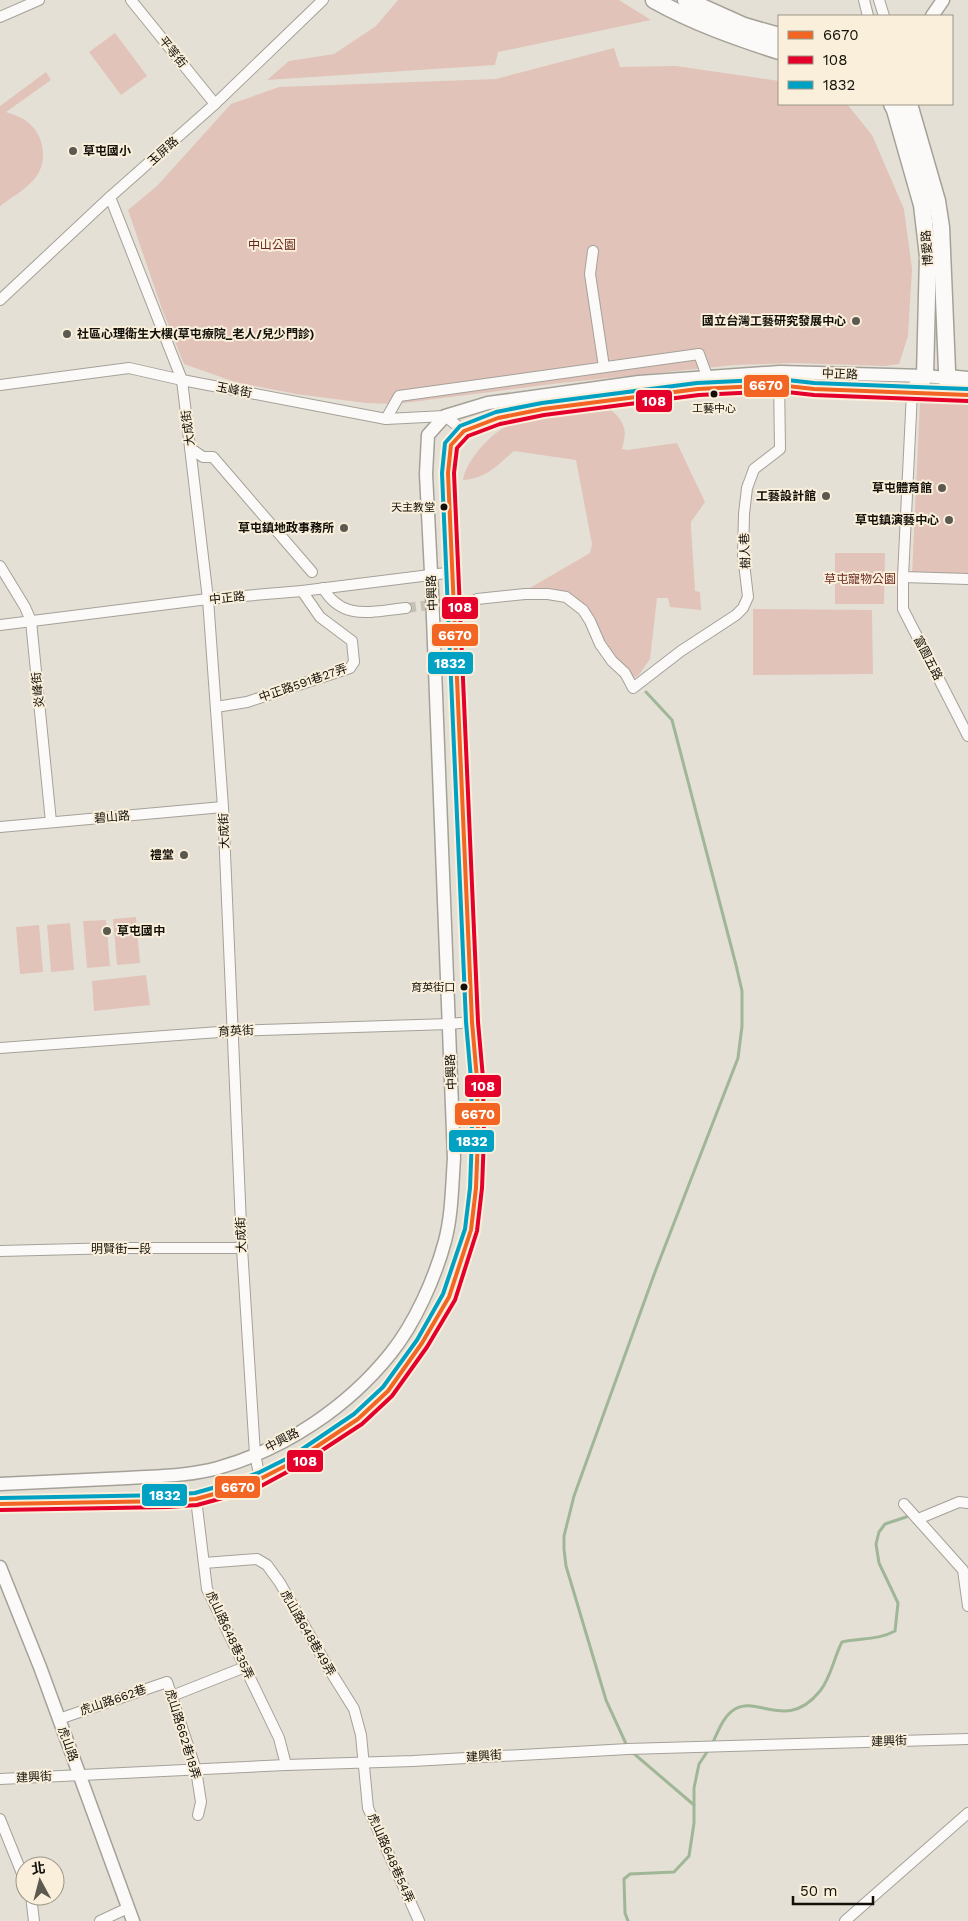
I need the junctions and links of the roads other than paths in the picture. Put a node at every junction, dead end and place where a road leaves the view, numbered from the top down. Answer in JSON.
{"nodes":[{"id":1,"x":39,"y":0,"type":"edge"},
{"id":2,"x":131,"y":0,"type":"edge"},
{"id":3,"x":323,"y":0,"type":"edge"},
{"id":4,"x":654,"y":0,"type":"edge"},
{"id":5,"x":686,"y":0,"type":"edge"},
{"id":6,"x":864,"y":0,"type":"edge"},
{"id":7,"x":879,"y":0,"type":"edge"},
{"id":8,"x":943,"y":0,"type":"edge"},
{"id":9,"x":868,"y":15,"type":"edge"},
{"id":10,"x":884,"y":15,"type":"edge"},
{"id":11,"x":933,"y":15,"type":"edge"},
{"id":12,"x":0,"y":17,"type":"edge"},
{"id":13,"x":778,"y":36,"type":"edge"},
{"id":14,"x":778,"y":51,"type":"edge"},
{"id":15,"x":215,"y":104,"type":"junction"},
{"id":16,"x":892,"y":105,"type":"edge"},
{"id":17,"x":909,"y":105,"type":"edge"},
{"id":18,"x":110,"y":197,"type":"junction"},
{"id":19,"x":593,"y":251,"type":"dead end"},
{"id":20,"x":0,"y":300,"type":"edge"},
{"id":21,"x":604,"y":367,"type":"junction"},
{"id":22,"x":780,"y":372,"type":"junction"},
{"id":23,"x":925,"y":376,"type":"junction"},
{"id":24,"x":182,"y":380,"type":"junction"},
{"id":25,"x":968,"y":380,"type":"edge"},
{"id":26,"x":707,"y":382,"type":"junction"},
{"id":27,"x":0,"y":385,"type":"edge"},
{"id":28,"x":778,"y":385,"type":"junction"},
{"id":29,"x":948,"y":386,"type":"junction"},
{"id":30,"x":912,"y":392,"type":"junction"},
{"id":31,"x":968,"y":395,"type":"edge"},
{"id":32,"x":445,"y":416,"type":"junction"},
{"id":33,"x":386,"y":419,"type":"junction"},
{"id":34,"x":464,"y":431,"type":"junction"},
{"id":35,"x":190,"y":448,"type":"junction"},
{"id":36,"x":0,"y":566,"type":"edge"},
{"id":37,"x":312,"y":572,"type":"dead end"},
{"id":38,"x":454,"y":572,"type":"junction"},
{"id":39,"x":431,"y":574,"type":"junction"},
{"id":40,"x":903,"y":577,"type":"junction"},
{"id":41,"x":968,"y":579,"type":"edge"},
{"id":42,"x":323,"y":588,"type":"junction"},
{"id":43,"x":302,"y":591,"type":"junction"},
{"id":44,"x":208,"y":599,"type":"junction"},
{"id":45,"x":477,"y":600,"type":"tunnel mouth"},
{"id":46,"x":406,"y":608,"type":"tunnel mouth"},
{"id":47,"x":31,"y":621,"type":"junction"},
{"id":48,"x":0,"y":625,"type":"edge"},
{"id":49,"x":216,"y":706,"type":"junction"},
{"id":50,"x":968,"y":736,"type":"edge"},
{"id":51,"x":223,"y":807,"type":"junction"},
{"id":52,"x":51,"y":822,"type":"junction"},
{"id":53,"x":0,"y":826,"type":"edge"},
{"id":54,"x":472,"y":1022,"type":"junction"},
{"id":55,"x":449,"y":1024,"type":"junction"},
{"id":56,"x":233,"y":1031,"type":"junction"},
{"id":57,"x":0,"y":1048,"type":"edge"},
{"id":58,"x":242,"y":1248,"type":"junction"},
{"id":59,"x":0,"y":1251,"type":"edge"},
{"id":60,"x":255,"y":1454,"type":"junction"},
{"id":61,"x":260,"y":1480,"type":"junction"},
{"id":62,"x":0,"y":1484,"type":"edge"},
{"id":63,"x":196,"y":1498,"type":"junction"},
{"id":64,"x":968,"y":1503,"type":"edge"},
{"id":65,"x":0,"y":1504,"type":"edge"},
{"id":66,"x":906,"y":1506,"type":"dead end"},
{"id":67,"x":917,"y":1518,"type":"junction"},
{"id":68,"x":204,"y":1563,"type":"junction"},
{"id":69,"x":1,"y":1572,"type":"edge"},
{"id":70,"x":968,"y":1606,"type":"edge"},
{"id":71,"x":245,"y":1667,"type":"junction"},
{"id":72,"x":168,"y":1682,"type":"joint"},
{"id":73,"x":172,"y":1696,"type":"junction"},
{"id":74,"x":59,"y":1718,"type":"junction"},
{"id":75,"x":968,"y":1739,"type":"edge"},
{"id":76,"x":364,"y":1763,"type":"junction"},
{"id":77,"x":286,"y":1765,"type":"junction"},
{"id":78,"x":196,"y":1770,"type":"junction"},
{"id":79,"x":78,"y":1774,"type":"junction"},
{"id":80,"x":0,"y":1779,"type":"edge"},
{"id":81,"x":968,"y":1813,"type":"edge"},
{"id":82,"x":198,"y":1815,"type":"dead end"},
{"id":83,"x":0,"y":1818,"type":"edge"},
{"id":84,"x":15,"y":1856,"type":"edge"},
{"id":85,"x":32,"y":1906,"type":"edge"},
{"id":86,"x":128,"y":1908,"type":"junction"},
{"id":87,"x":34,"y":1921,"type":"edge"},
{"id":88,"x":100,"y":1921,"type":"edge"},
{"id":89,"x":133,"y":1921,"type":"edge"},
{"id":90,"x":419,"y":1921,"type":"edge"},
{"id":91,"x":846,"y":1921,"type":"edge"}],
"edges":[{"from":1,"to":12,"type":"street"},
{"from":2,"to":15,"type":"street","name":"平等街"},
{"from":3,"to":15,"type":"street","name":"玉屏路"},
{"from":4,"to":14,"type":"main road"},
{"from":5,"to":13,"type":"main road"},
{"from":6,"to":9,"type":"street"},
{"from":7,"to":10,"type":"street"},
{"from":8,"to":11,"type":"street"},
{"from":15,"to":18,"type":"street","name":"玉屏路"},
{"from":16,"to":23,"type":"main road","name":"博愛路"},
{"from":17,"to":29,"type":"main road","name":"博愛路"},
{"from":18,"to":20,"type":"street","name":"玉屏路"},
{"from":18,"to":24,"type":"street","name":"大成街"},
{"from":19,"to":21,"type":"street"},
{"from":21,"to":26,"type":"street"},
{"from":21,"to":33,"type":"street"},
{"from":22,"to":23,"type":"street","name":"中正路"},
{"from":22,"to":26,"type":"street","name":"中正路"},
{"from":22,"to":28,"type":"street","name":"樹人巷"},
{"from":23,"to":29,"type":"street","name":"中正路"},
{"from":23,"to":30,"type":"main road"},
{"from":24,"to":27,"type":"street","name":"玉峰街"},
{"from":24,"to":33,"type":"street","name":"玉峰街"},
{"from":24,"to":35,"type":"street","name":"大成街"},
{"from":25,"to":29,"type":"main road","name":"中正路"},
{"from":26,"to":28,"type":"street","name":"中正路"},
{"from":26,"to":32,"type":"street","name":"中正路"},
{"from":26,"to":34,"type":"street","name":"中正路"},
{"from":28,"to":30,"type":"street","name":"中正路"},
{"from":28,"to":45,"type":"street","name":"樹人巷"},
{"from":29,"to":30,"type":"main road","name":"中正路"},
{"from":29,"to":31,"type":"main road","name":"中正路"},
{"from":30,"to":40,"type":"street","name":"富園五路"},
{"from":32,"to":33,"type":"street","name":"玉峰街"},
{"from":32,"to":34,"type":"street"},
{"from":32,"to":39,"type":"street","name":"中興路"},
{"from":34,"to":38,"type":"street","name":"中興路"},
{"from":35,"to":37,"type":"street"},
{"from":35,"to":44,"type":"street","name":"大成街"},
{"from":36,"to":47,"type":"street","name":"炎峰街"},
{"from":38,"to":39,"type":"street","name":"中正路"},
{"from":38,"to":54,"type":"street","name":"中興路"},
{"from":39,"to":42,"type":"street","name":"中正路"},
{"from":39,"to":55,"type":"street","name":"中興路"},
{"from":40,"to":41,"type":"street"},
{"from":40,"to":50,"type":"street","name":"富園五路"},
{"from":42,"to":43,"type":"street","name":"中正路"},
{"from":42,"to":46,"type":"street"},
{"from":43,"to":44,"type":"street","name":"中正路"},
{"from":43,"to":49,"type":"street","name":"中正路591巷27弄"},
{"from":44,"to":47,"type":"street","name":"中正路"},
{"from":44,"to":49,"type":"street","name":"大成街"},
{"from":47,"to":48,"type":"street","name":"中正路"},
{"from":47,"to":52,"type":"street","name":"炎峰街"},
{"from":49,"to":51,"type":"street","name":"大成街"},
{"from":51,"to":52,"type":"street","name":"碧山路"},
{"from":51,"to":56,"type":"street","name":"大成街"},
{"from":52,"to":53,"type":"street","name":"碧山路"},
{"from":54,"to":55,"type":"street","name":"育英街"},
{"from":54,"to":61,"type":"street","name":"中興路"},
{"from":55,"to":56,"type":"street","name":"育英街"},
{"from":55,"to":60,"type":"street","name":"中興路"},
{"from":56,"to":57,"type":"street","name":"育英街"},
{"from":56,"to":58,"type":"street","name":"大成街"},
{"from":58,"to":59,"type":"street","name":"明賢街一段"},
{"from":58,"to":60,"type":"street","name":"大成街"},
{"from":60,"to":61,"type":"street","name":"大成街"},
{"from":60,"to":62,"type":"street","name":"中興路"},
{"from":61,"to":63,"type":"street","name":"中興路"},
{"from":63,"to":65,"type":"street","name":"中興路"},
{"from":63,"to":68,"type":"street","name":"虎山路648巷35弄"},
{"from":64,"to":67,"type":"street"},
{"from":66,"to":67,"type":"street"},
{"from":67,"to":70,"type":"street"},
{"from":68,"to":71,"type":"street","name":"虎山路648巷35弄"},
{"from":68,"to":76,"type":"street","name":"虎山路648巷49弄"},
{"from":69,"to":74,"type":"street","name":"虎山路"},
{"from":71,"to":73,"type":"street"},
{"from":71,"to":77,"type":"street","name":"虎山路648巷35弄"},
{"from":72,"to":73,"type":"street","name":"虎山路662巷18弄"},
{"from":72,"to":74,"type":"street","name":"虎山路662巷"},
{"from":73,"to":78,"type":"street","name":"虎山路662巷18弄"},
{"from":74,"to":79,"type":"street","name":"虎山路"},
{"from":75,"to":76,"type":"street","name":"建興街"},
{"from":76,"to":77,"type":"street","name":"建興街"},
{"from":76,"to":90,"type":"street","name":"虎山路648巷54弄"},
{"from":77,"to":78,"type":"street","name":"建興街"},
{"from":78,"to":79,"type":"street","name":"建興街"},
{"from":78,"to":82,"type":"street","name":"虎山路662巷18弄"},
{"from":79,"to":80,"type":"street","name":"建興街"},
{"from":79,"to":86,"type":"street","name":"虎山路"},
{"from":81,"to":91,"type":"street"},
{"from":83,"to":84,"type":"street"},
{"from":85,"to":87,"type":"street"},
{"from":86,"to":88,"type":"street"},
{"from":86,"to":89,"type":"street","name":"虎山路"}]}
